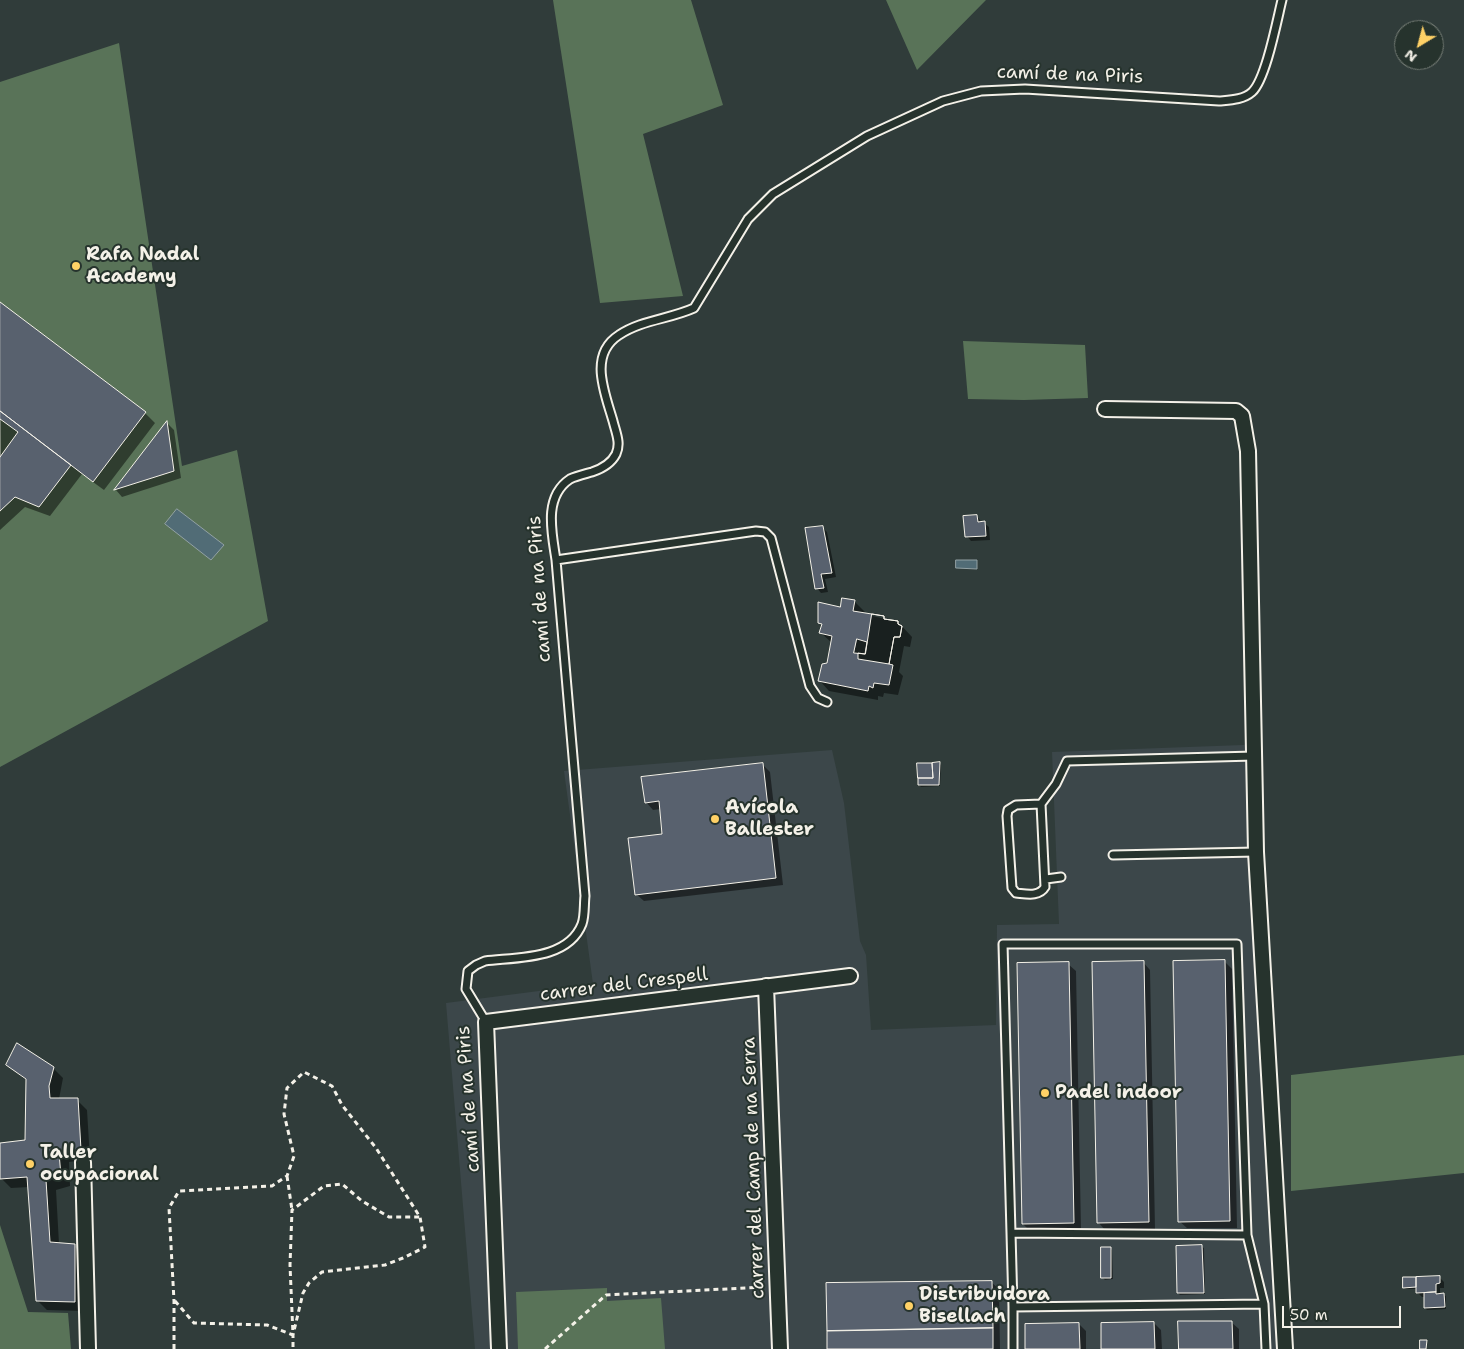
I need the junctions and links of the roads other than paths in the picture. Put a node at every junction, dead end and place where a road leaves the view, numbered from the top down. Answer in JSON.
{"nodes":[{"id":1,"x":1282,"y":0,"type":"edge"},
{"id":2,"x":1106,"y":409,"type":"dead end"},
{"id":3,"x":556,"y":560,"type":"junction"},
{"id":4,"x":827,"y":702,"type":"dead end"},
{"id":5,"x":1254,"y":756,"type":"junction"},
{"id":6,"x":1041,"y":804,"type":"junction"},
{"id":7,"x":1256,"y":852,"type":"junction"},
{"id":8,"x":1113,"y":856,"type":"dead end"},
{"id":9,"x":1061,"y":877,"type":"dead end"},
{"id":10,"x":1046,"y":878,"type":"junction"},
{"id":11,"x":850,"y":976,"type":"dead end"},
{"id":12,"x":766,"y":986,"type":"junction"},
{"id":13,"x":486,"y":1022,"type":"junction"},
{"id":14,"x":83,"y":1162,"type":"dead end"},
{"id":15,"x":1011,"y":1233,"type":"junction"},
{"id":16,"x":1247,"y":1235,"type":"junction"},
{"id":17,"x":1264,"y":1304,"type":"junction"},
{"id":18,"x":1013,"y":1306,"type":"junction"},
{"id":19,"x":88,"y":1349,"type":"edge"},
{"id":20,"x":499,"y":1349,"type":"edge"},
{"id":21,"x":780,"y":1349,"type":"edge"},
{"id":22,"x":1013,"y":1349,"type":"edge"},
{"id":23,"x":1266,"y":1349,"type":"edge"},
{"id":24,"x":1285,"y":1349,"type":"edge"}],
"edges":[{"from":1,"to":3,"type":"lane","name":"camí de na Piris"},
{"from":2,"to":5,"type":"street"},
{"from":3,"to":4,"type":"lane"},
{"from":3,"to":13,"type":"lane","name":"camí de na Piris"},
{"from":5,"to":6,"type":"lane"},
{"from":5,"to":7,"type":"street"},
{"from":6,"to":10,"type":"lane"},
{"from":6,"to":10,"type":"lane"},
{"from":7,"to":8,"type":"lane"},
{"from":7,"to":24,"type":"street"},
{"from":9,"to":10,"type":"lane"},
{"from":11,"to":12,"type":"street","name":"carrer del Crespell"},
{"from":12,"to":13,"type":"street","name":"carrer del Crespell"},
{"from":12,"to":21,"type":"street","name":"carrer del Camp de na Serra"},
{"from":13,"to":20,"type":"street","name":"camí de na Piris"},
{"from":14,"to":19,"type":"street"},
{"from":15,"to":16,"type":"lane"},
{"from":15,"to":16,"type":"lane"},
{"from":15,"to":18,"type":"lane"},
{"from":16,"to":17,"type":"lane"},
{"from":17,"to":18,"type":"lane"},
{"from":17,"to":23,"type":"lane"},
{"from":18,"to":22,"type":"lane"}]}
